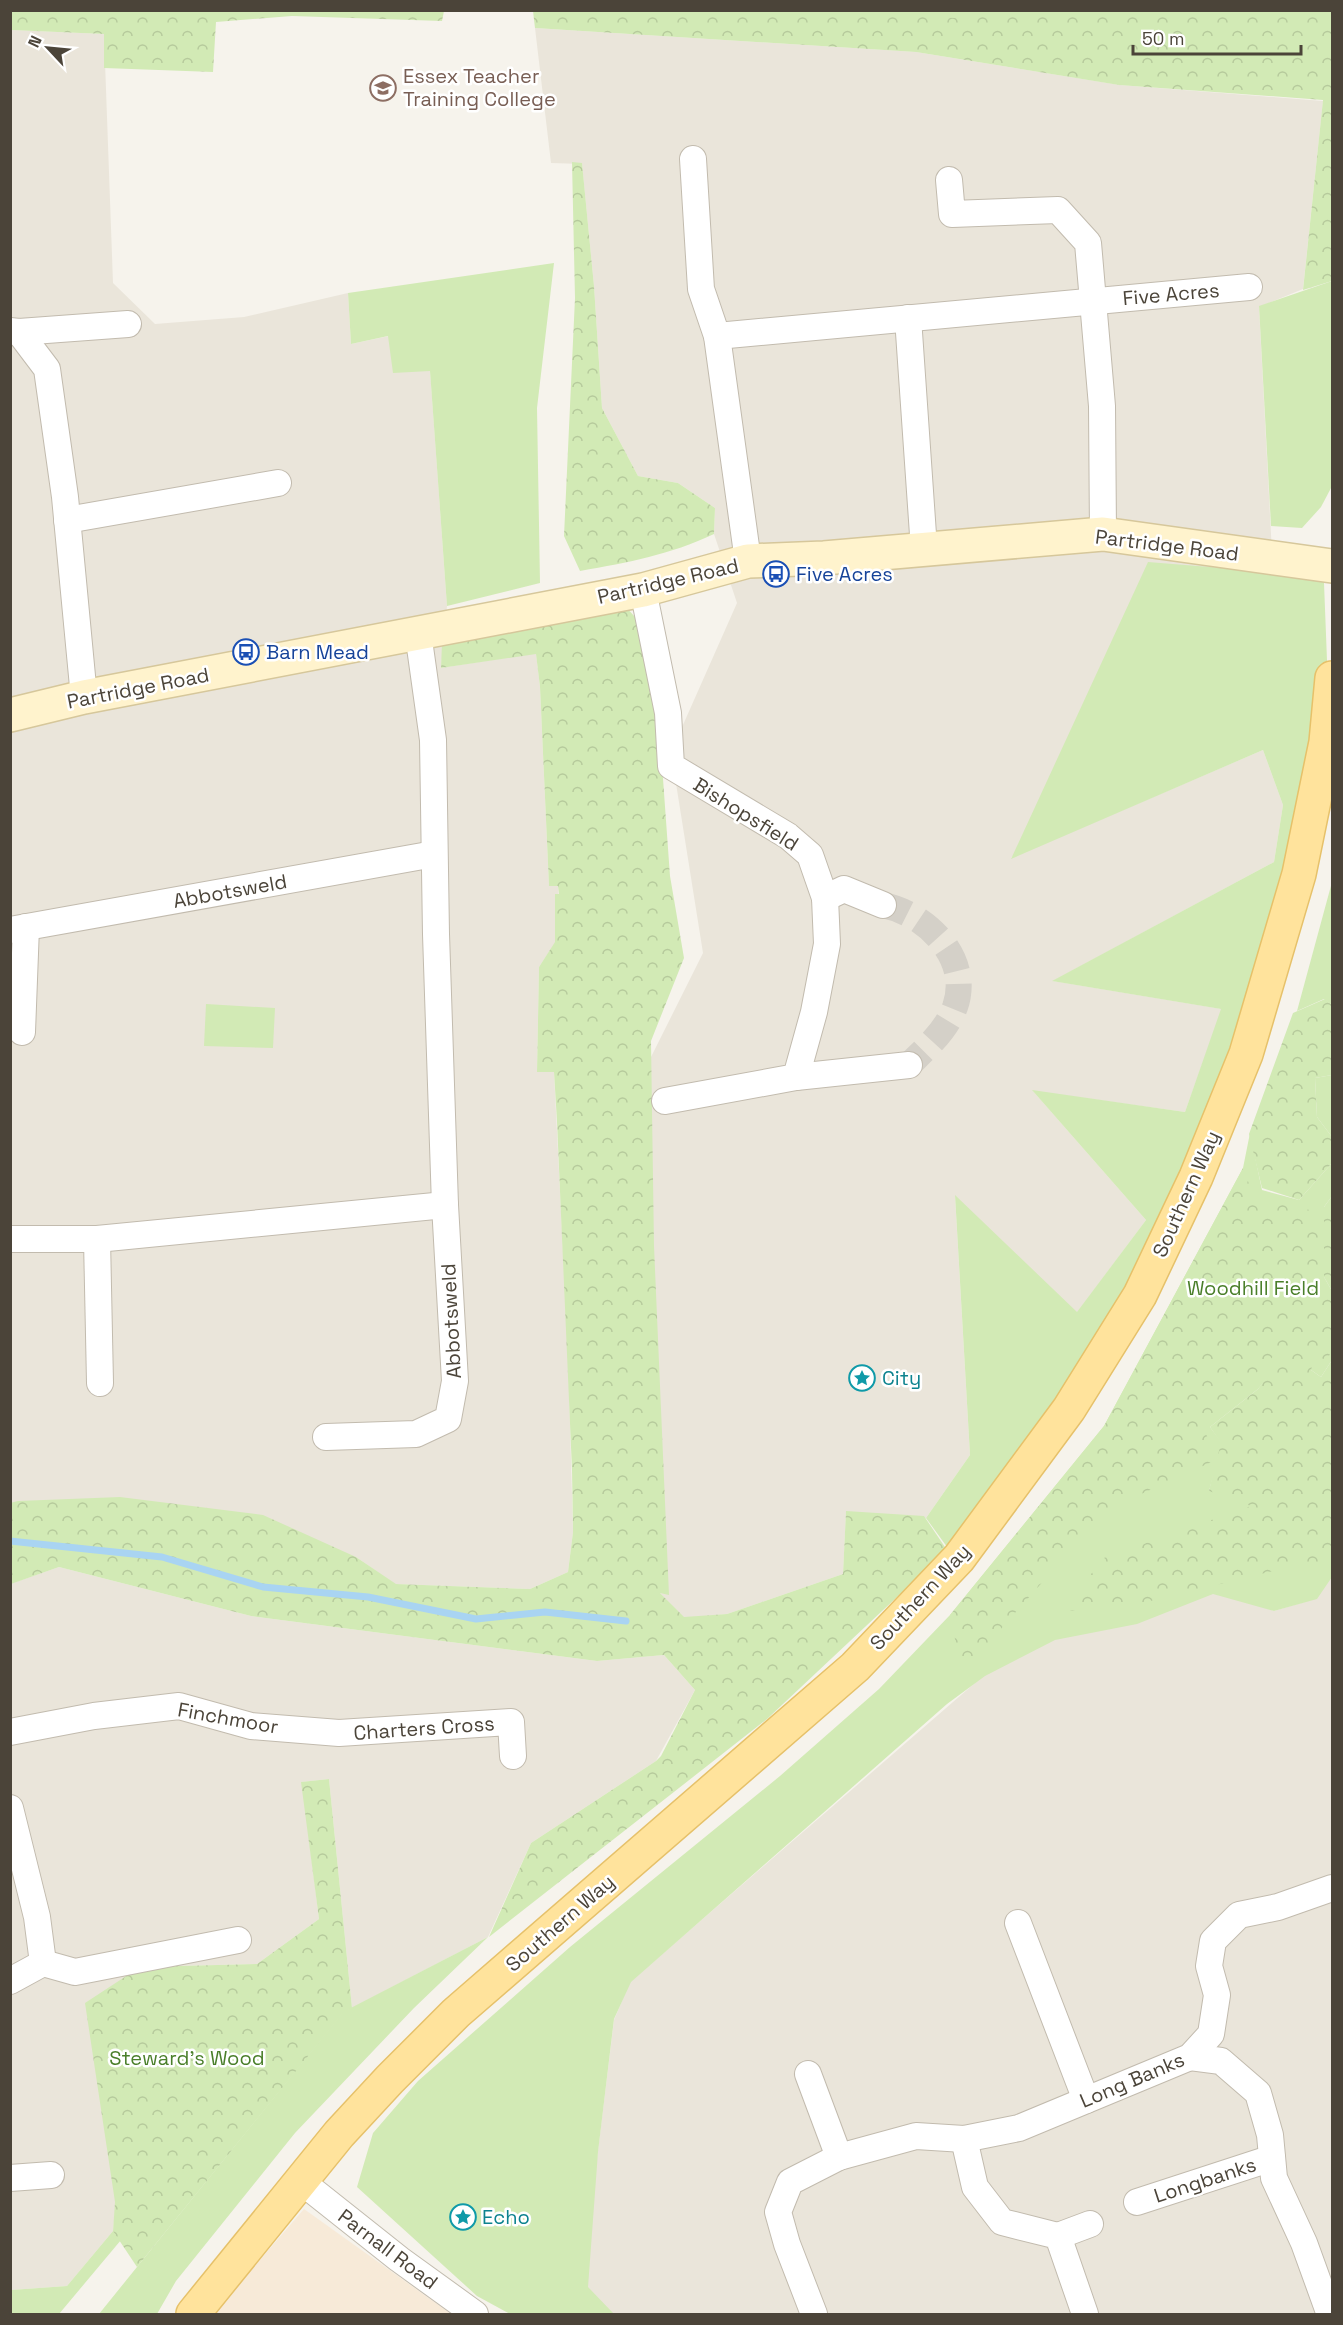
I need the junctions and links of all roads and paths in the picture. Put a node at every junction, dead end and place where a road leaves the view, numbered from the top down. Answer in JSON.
{"nodes":[{"id":1,"x":693,"y":159,"type":"dead end"},
{"id":2,"x":949,"y":180,"type":"dead end"},
{"id":3,"x":1249,"y":287,"type":"dead end"},
{"id":4,"x":1092,"y":301,"type":"junction"},
{"id":5,"x":908,"y":318,"type":"junction"},
{"id":6,"x":128,"y":324,"type":"dead end"},
{"id":7,"x":15,"y":332,"type":"edge"},
{"id":8,"x":717,"y":336,"type":"junction"},
{"id":9,"x":278,"y":483,"type":"dead end"},
{"id":10,"x":67,"y":520,"type":"junction"},
{"id":11,"x":1103,"y":534,"type":"junction"},
{"id":12,"x":924,"y":549,"type":"junction"},
{"id":13,"x":748,"y":561,"type":"junction"},
{"id":14,"x":1332,"y":566,"type":"edge"},
{"id":15,"x":643,"y":590,"type":"junction"},
{"id":16,"x":418,"y":633,"type":"junction"},
{"id":17,"x":1332,"y":678,"type":"edge"},
{"id":18,"x":84,"y":697,"type":"junction"},
{"id":19,"x":10,"y":715,"type":"edge"},
{"id":20,"x":1329,"y":742,"type":"edge"},
{"id":21,"x":434,"y":854,"type":"junction"},
{"id":22,"x":825,"y":898,"type":"junction"},
{"id":23,"x":884,"y":905,"type":"tunnel mouth"},
{"id":24,"x":18,"y":929,"type":"edge"},
{"id":25,"x":21,"y":1032,"type":"dead end"},
{"id":26,"x":909,"y":1065,"type":"tunnel mouth"},
{"id":27,"x":796,"y":1077,"type":"junction"},
{"id":28,"x":666,"y":1101,"type":"dead end"},
{"id":29,"x":445,"y":1205,"type":"junction"},
{"id":30,"x":10,"y":1239,"type":"edge"},
{"id":31,"x":97,"y":1239,"type":"junction"},
{"id":32,"x":100,"y":1383,"type":"dead end"},
{"id":33,"x":326,"y":1437,"type":"dead end"},
{"id":34,"x":10,"y":1732,"type":"edge"},
{"id":35,"x":339,"y":1733,"type":"joint"},
{"id":36,"x":513,"y":1756,"type":"dead end"},
{"id":37,"x":10,"y":1808,"type":"edge"},
{"id":38,"x":1332,"y":1888,"type":"edge"},
{"id":39,"x":1018,"y":1923,"type":"dead end"},
{"id":40,"x":238,"y":1940,"type":"dead end"},
{"id":41,"x":43,"y":1963,"type":"junction"},
{"id":42,"x":10,"y":1981,"type":"edge"},
{"id":43,"x":1190,"y":2057,"type":"junction"},
{"id":44,"x":808,"y":2074,"type":"dead end"},
{"id":45,"x":1086,"y":2100,"type":"junction"},
{"id":46,"x":964,"y":2139,"type":"junction"},
{"id":47,"x":839,"y":2157,"type":"junction"},
{"id":48,"x":1272,"y":2158,"type":"junction"},
{"id":49,"x":51,"y":2175,"type":"dead end"},
{"id":50,"x":10,"y":2178,"type":"edge"},
{"id":51,"x":302,"y":2182,"type":"junction"},
{"id":52,"x":1137,"y":2202,"type":"dead end"},
{"id":53,"x":1090,"y":2224,"type":"dead end"},
{"id":54,"x":1058,"y":2236,"type":"junction"},
{"id":55,"x":1329,"y":2312,"type":"dead end"},
{"id":56,"x":193,"y":2314,"type":"edge"},
{"id":57,"x":476,"y":2314,"type":"edge"},
{"id":58,"x":814,"y":2314,"type":"edge"},
{"id":59,"x":1085,"y":2314,"type":"edge"}],
"edges":[{"from":1,"to":8,"type":"street"},
{"from":2,"to":4,"type":"street"},
{"from":3,"to":4,"type":"street","name":"Five Acres"},
{"from":4,"to":5,"type":"street","name":"Five Acres"},
{"from":4,"to":11,"type":"street"},
{"from":5,"to":8,"type":"street","name":"Five Acres"},
{"from":5,"to":12,"type":"street"},
{"from":6,"to":7,"type":"street"},
{"from":7,"to":10,"type":"street"},
{"from":8,"to":13,"type":"street"},
{"from":9,"to":10,"type":"street"},
{"from":10,"to":18,"type":"street"},
{"from":11,"to":12,"type":"street","name":"Partridge Road"},
{"from":11,"to":14,"type":"street","name":"Partridge Road"},
{"from":12,"to":13,"type":"street","name":"Partridge Road"},
{"from":13,"to":15,"type":"street","name":"Partridge Road"},
{"from":15,"to":16,"type":"street","name":"Partridge Road"},
{"from":15,"to":22,"type":"street","name":"Bishopsfield"},
{"from":16,"to":18,"type":"street","name":"Partridge Road"},
{"from":16,"to":21,"type":"street","name":"Abbotsweld"},
{"from":17,"to":20,"type":"main road","name":"Southern Way"},
{"from":18,"to":19,"type":"street","name":"Partridge Road"},
{"from":20,"to":51,"type":"main road","name":"Southern Way"},
{"from":21,"to":24,"type":"street","name":"Abbotsweld"},
{"from":21,"to":29,"type":"street","name":"Abbotsweld"},
{"from":22,"to":23,"type":"street"},
{"from":22,"to":27,"type":"street","name":"Bishopsfield"},
{"from":24,"to":25,"type":"street","name":"Abbotsweld"},
{"from":26,"to":27,"type":"street"},
{"from":27,"to":28,"type":"street"},
{"from":29,"to":31,"type":"street"},
{"from":29,"to":33,"type":"street","name":"Abbotsweld"},
{"from":30,"to":31,"type":"street"},
{"from":31,"to":32,"type":"street"},
{"from":34,"to":35,"type":"street","name":"Finchmoor"},
{"from":35,"to":36,"type":"street","name":"Charters Cross"},
{"from":37,"to":41,"type":"street"},
{"from":38,"to":43,"type":"street","name":"Long Banks"},
{"from":39,"to":45,"type":"street"},
{"from":40,"to":41,"type":"street"},
{"from":41,"to":42,"type":"street"},
{"from":43,"to":45,"type":"street","name":"Long Banks"},
{"from":43,"to":48,"type":"street","name":"Longbanks"},
{"from":44,"to":47,"type":"street"},
{"from":45,"to":46,"type":"street","name":"Long Banks"},
{"from":46,"to":47,"type":"street","name":"Long Banks"},
{"from":46,"to":54,"type":"street"},
{"from":47,"to":58,"type":"street","name":"Long Banks"},
{"from":48,"to":52,"type":"street","name":"Longbanks"},
{"from":48,"to":55,"type":"street","name":"Longbanks"},
{"from":49,"to":50,"type":"street"},
{"from":51,"to":56,"type":"main road","name":"Southern Way"},
{"from":51,"to":57,"type":"street","name":"Parnall Road"},
{"from":53,"to":54,"type":"street"},
{"from":54,"to":59,"type":"street"}]}
